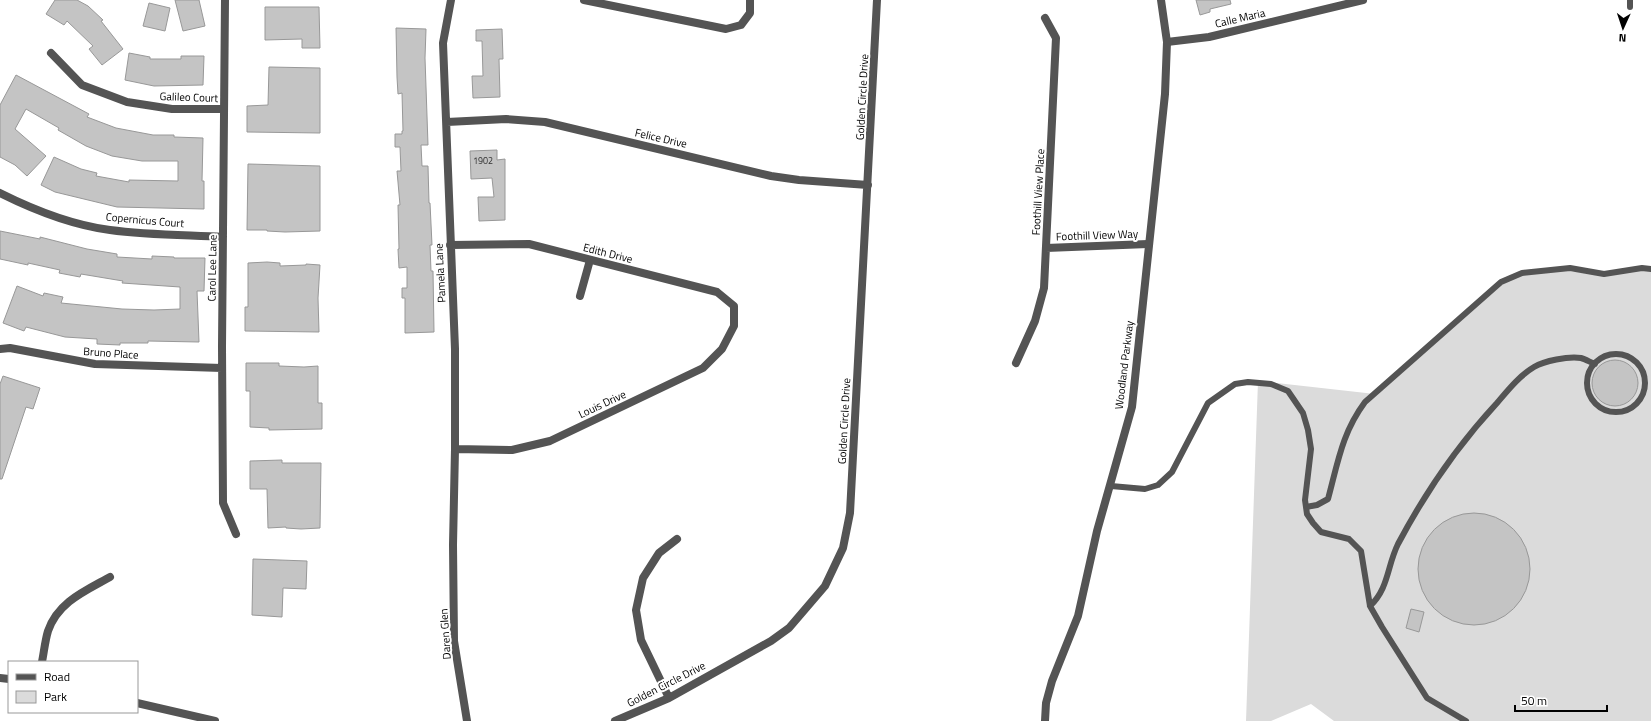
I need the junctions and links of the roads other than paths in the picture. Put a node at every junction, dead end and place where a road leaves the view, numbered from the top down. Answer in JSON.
{"nodes":[{"id":1,"x":225,"y":0,"type":"edge"},
{"id":2,"x":451,"y":0,"type":"edge"},
{"id":3,"x":584,"y":0,"type":"edge"},
{"id":4,"x":750,"y":0,"type":"edge"},
{"id":5,"x":877,"y":0,"type":"edge"},
{"id":6,"x":1161,"y":0,"type":"edge"},
{"id":7,"x":1363,"y":0,"type":"edge"},
{"id":8,"x":1630,"y":0,"type":"edge"},
{"id":9,"x":1630,"y":7,"type":"dead end"},
{"id":10,"x":1045,"y":18,"type":"dead end"},
{"id":11,"x":1167,"y":42,"type":"junction"},
{"id":12,"x":51,"y":53,"type":"dead end"},
{"id":13,"x":224,"y":109,"type":"junction"},
{"id":14,"x":447,"y":122,"type":"junction"},
{"id":15,"x":868,"y":185,"type":"junction"},
{"id":16,"x":0,"y":193,"type":"edge"},
{"id":17,"x":223,"y":237,"type":"junction"},
{"id":18,"x":1148,"y":244,"type":"junction"},
{"id":19,"x":450,"y":245,"type":"junction"},
{"id":20,"x":1046,"y":248,"type":"junction"},
{"id":21,"x":590,"y":260,"type":"junction"},
{"id":22,"x":1651,"y":269,"type":"edge"},
{"id":23,"x":580,"y":296,"type":"dead end"},
{"id":24,"x":734,"y":326,"type":"joint"},
{"id":25,"x":0,"y":349,"type":"edge"},
{"id":26,"x":1016,"y":363,"type":"dead end"},
{"id":27,"x":1594,"y":364,"type":"junction"},
{"id":28,"x":222,"y":368,"type":"junction"},
{"id":29,"x":455,"y":449,"type":"junction"},
{"id":30,"x":1111,"y":486,"type":"junction"},
{"id":31,"x":1306,"y":507,"type":"junction"},
{"id":32,"x":236,"y":534,"type":"dead end"},
{"id":33,"x":678,"y":539,"type":"dead end"},
{"id":34,"x":453,"y":545,"type":"joint"},
{"id":35,"x":110,"y":577,"type":"dead end"},
{"id":36,"x":1370,"y":606,"type":"junction"},
{"id":37,"x":42,"y":661,"type":"edge"},
{"id":38,"x":669,"y":698,"type":"junction"},
{"id":39,"x":138,"y":703,"type":"edge"},
{"id":40,"x":184,"y":718,"type":"edge"},
{"id":41,"x":215,"y":721,"type":"edge"},
{"id":42,"x":467,"y":721,"type":"edge"},
{"id":43,"x":615,"y":721,"type":"edge"},
{"id":44,"x":1045,"y":721,"type":"edge"},
{"id":45,"x":1466,"y":721,"type":"edge"}],
"edges":[{"from":1,"to":13,"type":"street","name":"Carol Lee Lane"},
{"from":2,"to":14,"type":"street","name":"Pamela Lane"},
{"from":3,"to":4,"type":"street"},
{"from":5,"to":15,"type":"street","name":"Golden Circle Drive"},
{"from":6,"to":11,"type":"street","name":"Woodland Parkway"},
{"from":7,"to":11,"type":"street","name":"Calle Maria"},
{"from":8,"to":9,"type":"lane"},
{"from":10,"to":20,"type":"street","name":"Foothill View Place"},
{"from":11,"to":18,"type":"street","name":"Woodland Parkway"},
{"from":12,"to":13,"type":"street","name":"Galileo Court"},
{"from":13,"to":17,"type":"street","name":"Carol Lee Lane"},
{"from":14,"to":15,"type":"street","name":"Felice Drive"},
{"from":14,"to":19,"type":"street","name":"Pamela Lane"},
{"from":15,"to":38,"type":"street","name":"Golden Circle Drive"},
{"from":16,"to":17,"type":"street","name":"Copernicus Court"},
{"from":17,"to":28,"type":"street","name":"Carol Lee Lane"},
{"from":18,"to":20,"type":"street","name":"Foothill View Way"},
{"from":18,"to":30,"type":"street","name":"Woodland Parkway"},
{"from":19,"to":21,"type":"street","name":"Edith Drive"},
{"from":19,"to":29,"type":"street","name":"Pamela Lane"},
{"from":20,"to":26,"type":"street","name":"Foothill View Place"},
{"from":21,"to":23,"type":"street"},
{"from":21,"to":24,"type":"street","name":"Edith Drive"},
{"from":22,"to":31,"type":"lane"},
{"from":24,"to":29,"type":"street","name":"Louis Drive"},
{"from":25,"to":28,"type":"street","name":"Bruno Place"},
{"from":27,"to":27,"type":"lane"},
{"from":27,"to":36,"type":"lane"},
{"from":28,"to":32,"type":"street","name":"Carol Lee Lane"},
{"from":29,"to":34,"type":"street","name":"Pamela Lane"},
{"from":30,"to":31,"type":"lane"},
{"from":30,"to":44,"type":"street","name":"Woodland Parkway"},
{"from":31,"to":36,"type":"lane"},
{"from":33,"to":38,"type":"street"},
{"from":34,"to":42,"type":"street","name":"Daren Glen"},
{"from":35,"to":37,"type":"street"},
{"from":36,"to":45,"type":"lane"},
{"from":38,"to":43,"type":"street","name":"Golden Circle Drive"},
{"from":39,"to":40,"type":"street"},
{"from":40,"to":41,"type":"street"}]}
